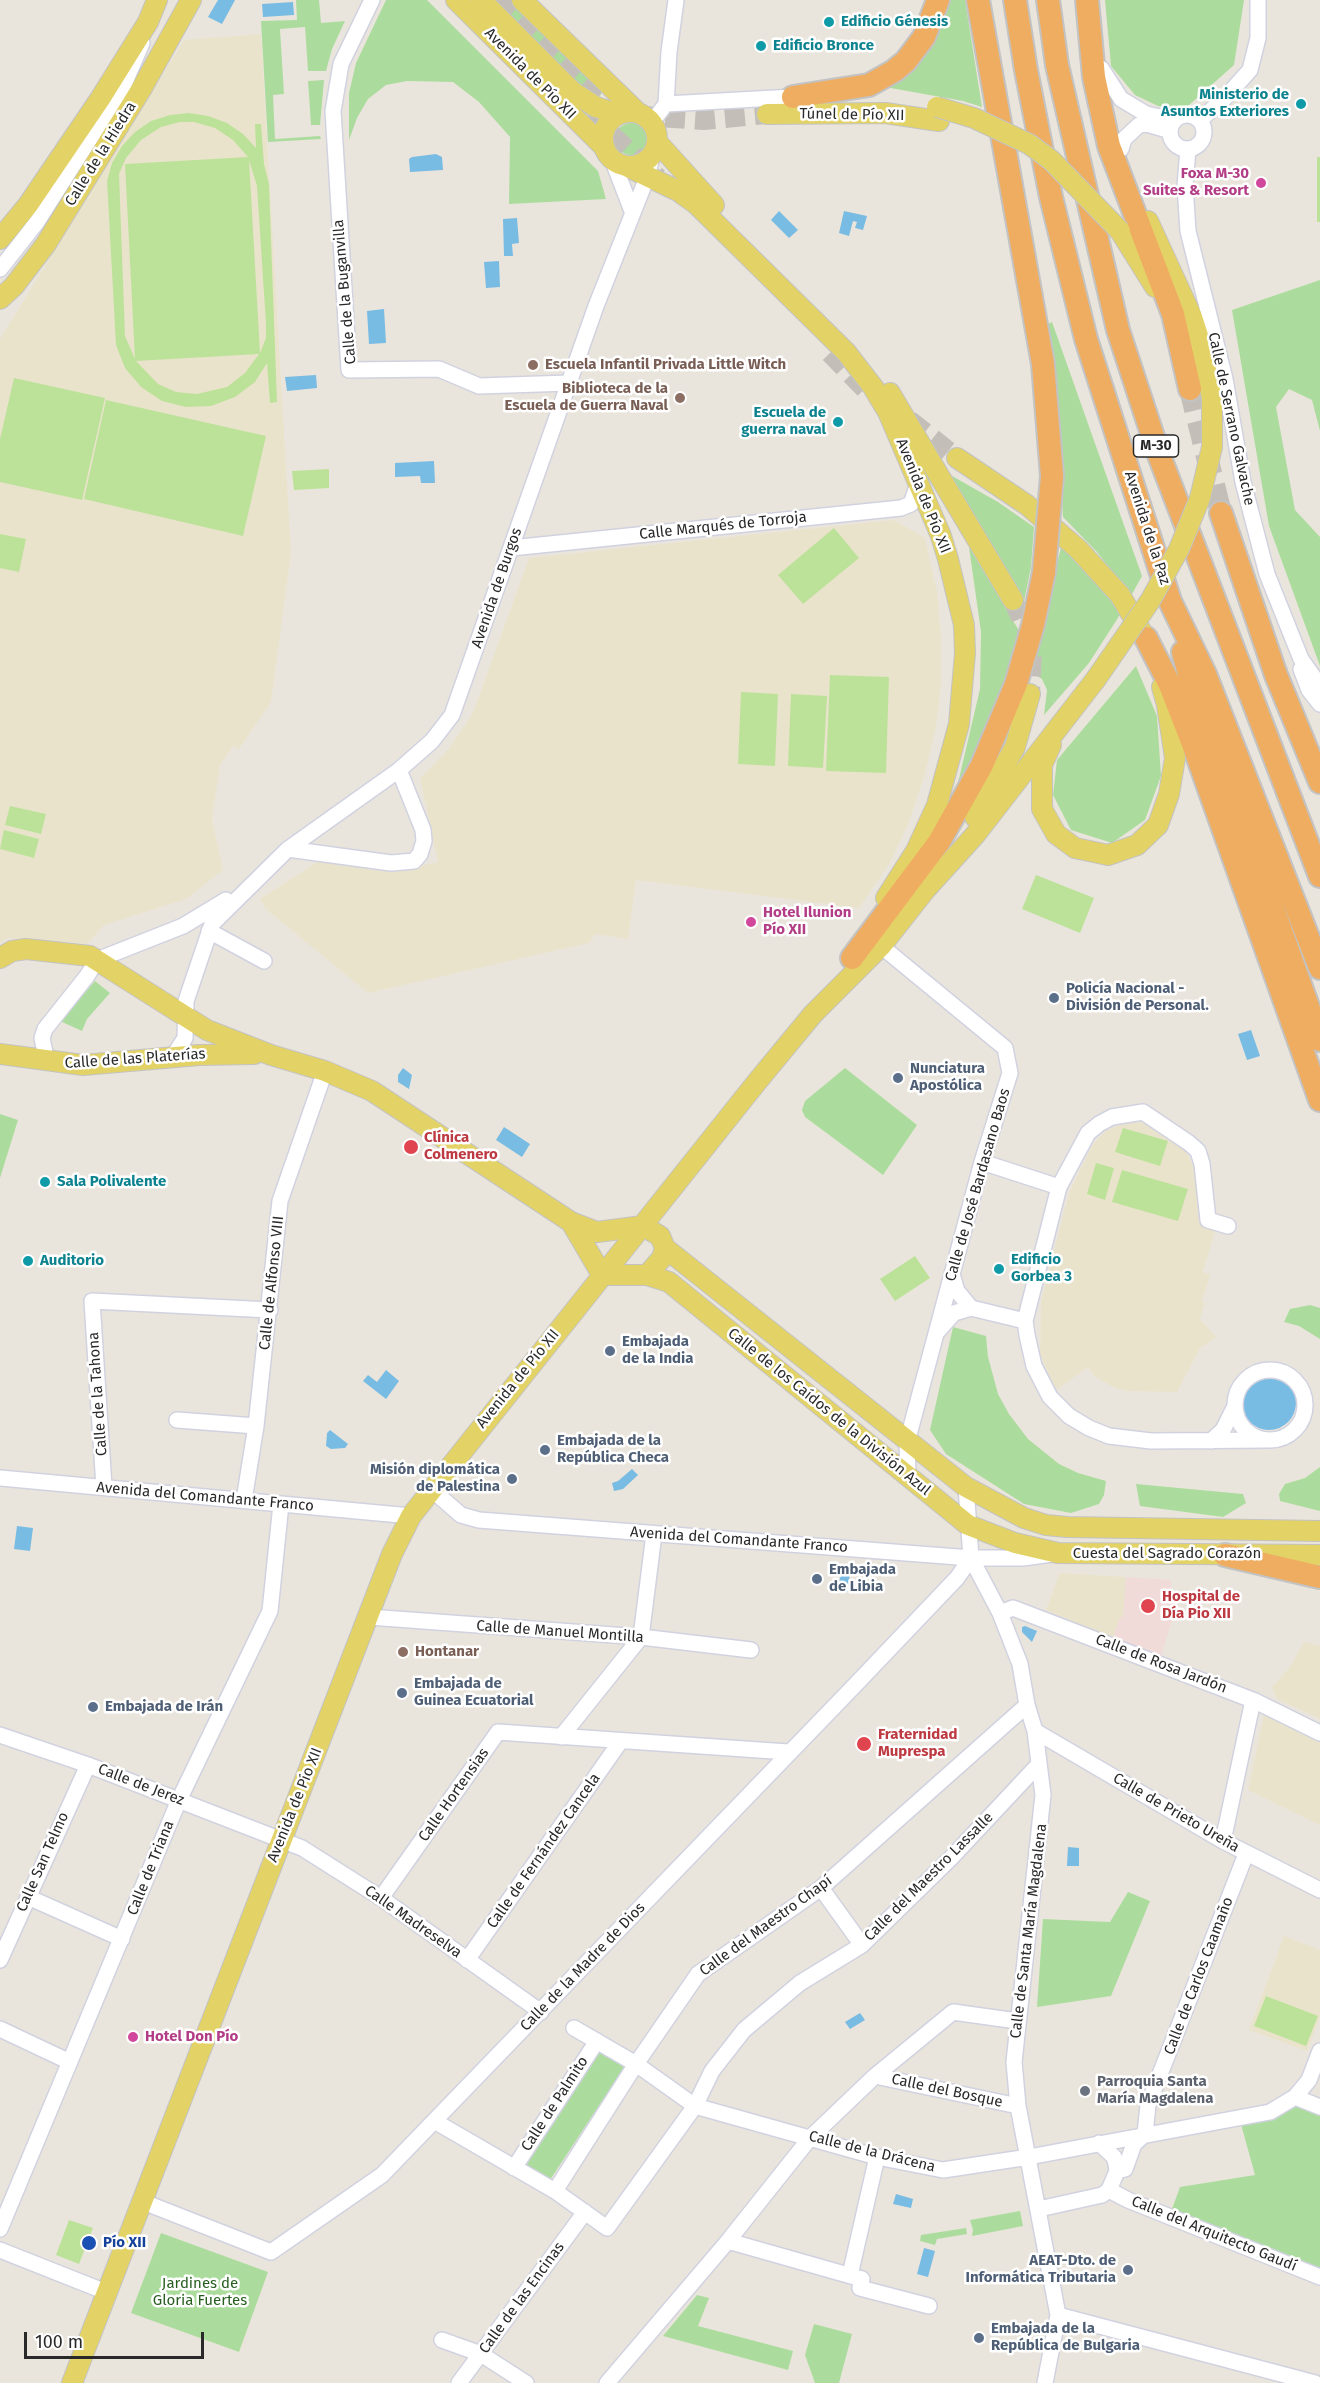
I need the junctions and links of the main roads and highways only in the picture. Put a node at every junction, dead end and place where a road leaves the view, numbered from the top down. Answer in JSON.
{"nodes":[{"id":1,"x":157,"y":0,"type":"edge"},
{"id":2,"x":191,"y":0,"type":"edge"},
{"id":3,"x":440,"y":0,"type":"edge"},
{"id":4,"x":456,"y":0,"type":"edge"},
{"id":5,"x":481,"y":0,"type":"edge"},
{"id":6,"x":522,"y":0,"type":"edge"},
{"id":7,"x":938,"y":0,"type":"edge"},
{"id":8,"x":978,"y":0,"type":"edge"},
{"id":9,"x":1015,"y":0,"type":"edge"},
{"id":10,"x":1048,"y":0,"type":"edge"},
{"id":11,"x":1094,"y":2,"type":"edge"},
{"id":12,"x":793,"y":98,"type":"joint"},
{"id":13,"x":617,"y":114,"type":"junction"},
{"id":14,"x":767,"y":114,"type":"tunnel mouth"},
{"id":15,"x":938,"y":114,"type":"junction"},
{"id":16,"x":644,"y":117,"type":"junction"},
{"id":17,"x":585,"y":129,"type":"junction"},
{"id":18,"x":655,"y":149,"type":"junction"},
{"id":19,"x":614,"y":157,"type":"junction"},
{"id":20,"x":680,"y":192,"type":"junction"},
{"id":21,"x":0,"y":238,"type":"edge"},
{"id":22,"x":0,"y":298,"type":"edge"},
{"id":23,"x":1180,"y":344,"type":"junction"},
{"id":24,"x":830,"y":353,"type":"tunnel mouth"},
{"id":25,"x":1190,"y":389,"type":"tunnel mouth"},
{"id":26,"x":955,"y":460,"type":"tunnel mouth"},
{"id":27,"x":1221,"y":513,"type":"tunnel mouth"},
{"id":28,"x":1012,"y":600,"type":"tunnel mouth"},
{"id":29,"x":1170,"y":601,"type":"junction"},
{"id":30,"x":1146,"y":638,"type":"junction"},
{"id":31,"x":1030,"y":694,"type":"tunnel mouth"},
{"id":32,"x":1062,"y":720,"type":"junction"},
{"id":33,"x":1320,"y":782,"type":"edge"},
{"id":34,"x":1320,"y":876,"type":"edge"},
{"id":35,"x":927,"y":890,"type":"junction"},
{"id":36,"x":0,"y":958,"type":"edge"},
{"id":37,"x":852,"y":958,"type":"junction"},
{"id":38,"x":1320,"y":968,"type":"edge"},
{"id":39,"x":813,"y":1014,"type":"junction"},
{"id":40,"x":1320,"y":1040,"type":"edge"},
{"id":41,"x":0,"y":1054,"type":"edge"},
{"id":42,"x":271,"y":1055,"type":"junction"},
{"id":43,"x":1320,"y":1100,"type":"edge"},
{"id":44,"x":643,"y":1226,"type":"junction"},
{"id":45,"x":592,"y":1238,"type":"junction"},
{"id":46,"x":665,"y":1248,"type":"junction"},
{"id":47,"x":602,"y":1275,"type":"junction"},
{"id":48,"x":647,"y":1275,"type":"junction"},
{"id":49,"x":1024,"y":1518,"type":"joint"},
{"id":50,"x":1320,"y":1531,"type":"edge"},
{"id":51,"x":1015,"y":1543,"type":"joint"},
{"id":52,"x":1225,"y":1555,"type":"junction"},
{"id":53,"x":1320,"y":1555,"type":"edge"},
{"id":54,"x":1320,"y":1577,"type":"edge"},
{"id":55,"x":72,"y":2383,"type":"edge"}],
"edges":[{"from":1,"to":21,"type":"main road","name":"Calle de la Hiedra"},
{"from":2,"to":22,"type":"main road","name":"Calle de la Hiedra"},
{"from":3,"to":17,"type":"main road"},
{"from":4,"to":17,"type":"main road","name":"Avenida de Pío XII"},
{"from":5,"to":13,"type":"main road"},
{"from":6,"to":16,"type":"main road"},
{"from":7,"to":12,"type":"highway"},
{"from":8,"to":37,"type":"highway","bridge":true},
{"from":9,"to":29,"type":"highway","name":"Avenida de la Paz","number":"M-30"},
{"from":10,"to":34,"type":"highway","number":"M-30"},
{"from":11,"to":23,"type":"highway"},
{"from":11,"to":32,"type":"main road","name":"Avenida de Pío XII","bridge":true},
{"from":12,"to":15,"type":"main road"},
{"from":13,"to":16,"type":"main road"},
{"from":13,"to":19,"type":"main road"},
{"from":14,"to":15,"type":"main road","name":"Túnel de Pío XII"},
{"from":15,"to":23,"type":"main road","name":"Túnel de Pío XII","bridge":true},
{"from":16,"to":18,"type":"main road","name":"Avenida de Burgos"},
{"from":17,"to":19,"type":"main road","name":"Avenida de Pío XII"},
{"from":18,"to":19,"type":"main road"},
{"from":18,"to":28,"type":"main road","name":"Avenida de Pío XII"},
{"from":19,"to":20,"type":"main road","name":"Avenida de Pío XII"},
{"from":20,"to":24,"type":"main road"},
{"from":20,"to":37,"type":"main road","name":"Avenida de Pío XII"},
{"from":23,"to":25,"type":"highway"},
{"from":26,"to":30,"type":"main road"},
{"from":27,"to":33,"type":"highway"},
{"from":29,"to":38,"type":"highway","name":"Avenida de la Paz","number":"M-30"},
{"from":29,"to":40,"type":"highway","number":"M-30"},
{"from":30,"to":32,"type":"main road"},
{"from":30,"to":43,"type":"highway"},
{"from":31,"to":35,"type":"main road","name":"Avenida de Pío XII"},
{"from":32,"to":35,"type":"main road","name":"Avenida de Pío XII"},
{"from":35,"to":39,"type":"main road","name":"Avenida de Pío XII"},
{"from":36,"to":42,"type":"main road"},
{"from":37,"to":39,"type":"main road","name":"Avenida de Pío XII"},
{"from":39,"to":44,"type":"main road","name":"Avenida de Pío XII"},
{"from":41,"to":42,"type":"main road","name":"Calle de las Platerías"},
{"from":42,"to":45,"type":"main road"},
{"from":44,"to":45,"type":"main road"},
{"from":44,"to":46,"type":"main road"},
{"from":44,"to":47,"type":"main road","name":"Avenida de Pío XII"},
{"from":45,"to":47,"type":"main road"},
{"from":46,"to":48,"type":"main road"},
{"from":46,"to":49,"type":"main road","name":"Calle de los Caídos de la División Azul"},
{"from":47,"to":48,"type":"main road"},
{"from":47,"to":55,"type":"main road","name":"Avenida de Pío XII"},
{"from":48,"to":51,"type":"main road","name":"Calle de los Caídos de la División Azul"},
{"from":49,"to":50,"type":"main road","name":"Cuesta del Sagrado Corazón"},
{"from":51,"to":52,"type":"main road","name":"Cuesta del Sagrado Corazón"},
{"from":52,"to":53,"type":"main road","name":"Cuesta del Sagrado Corazón"},
{"from":52,"to":54,"type":"highway"}]}
